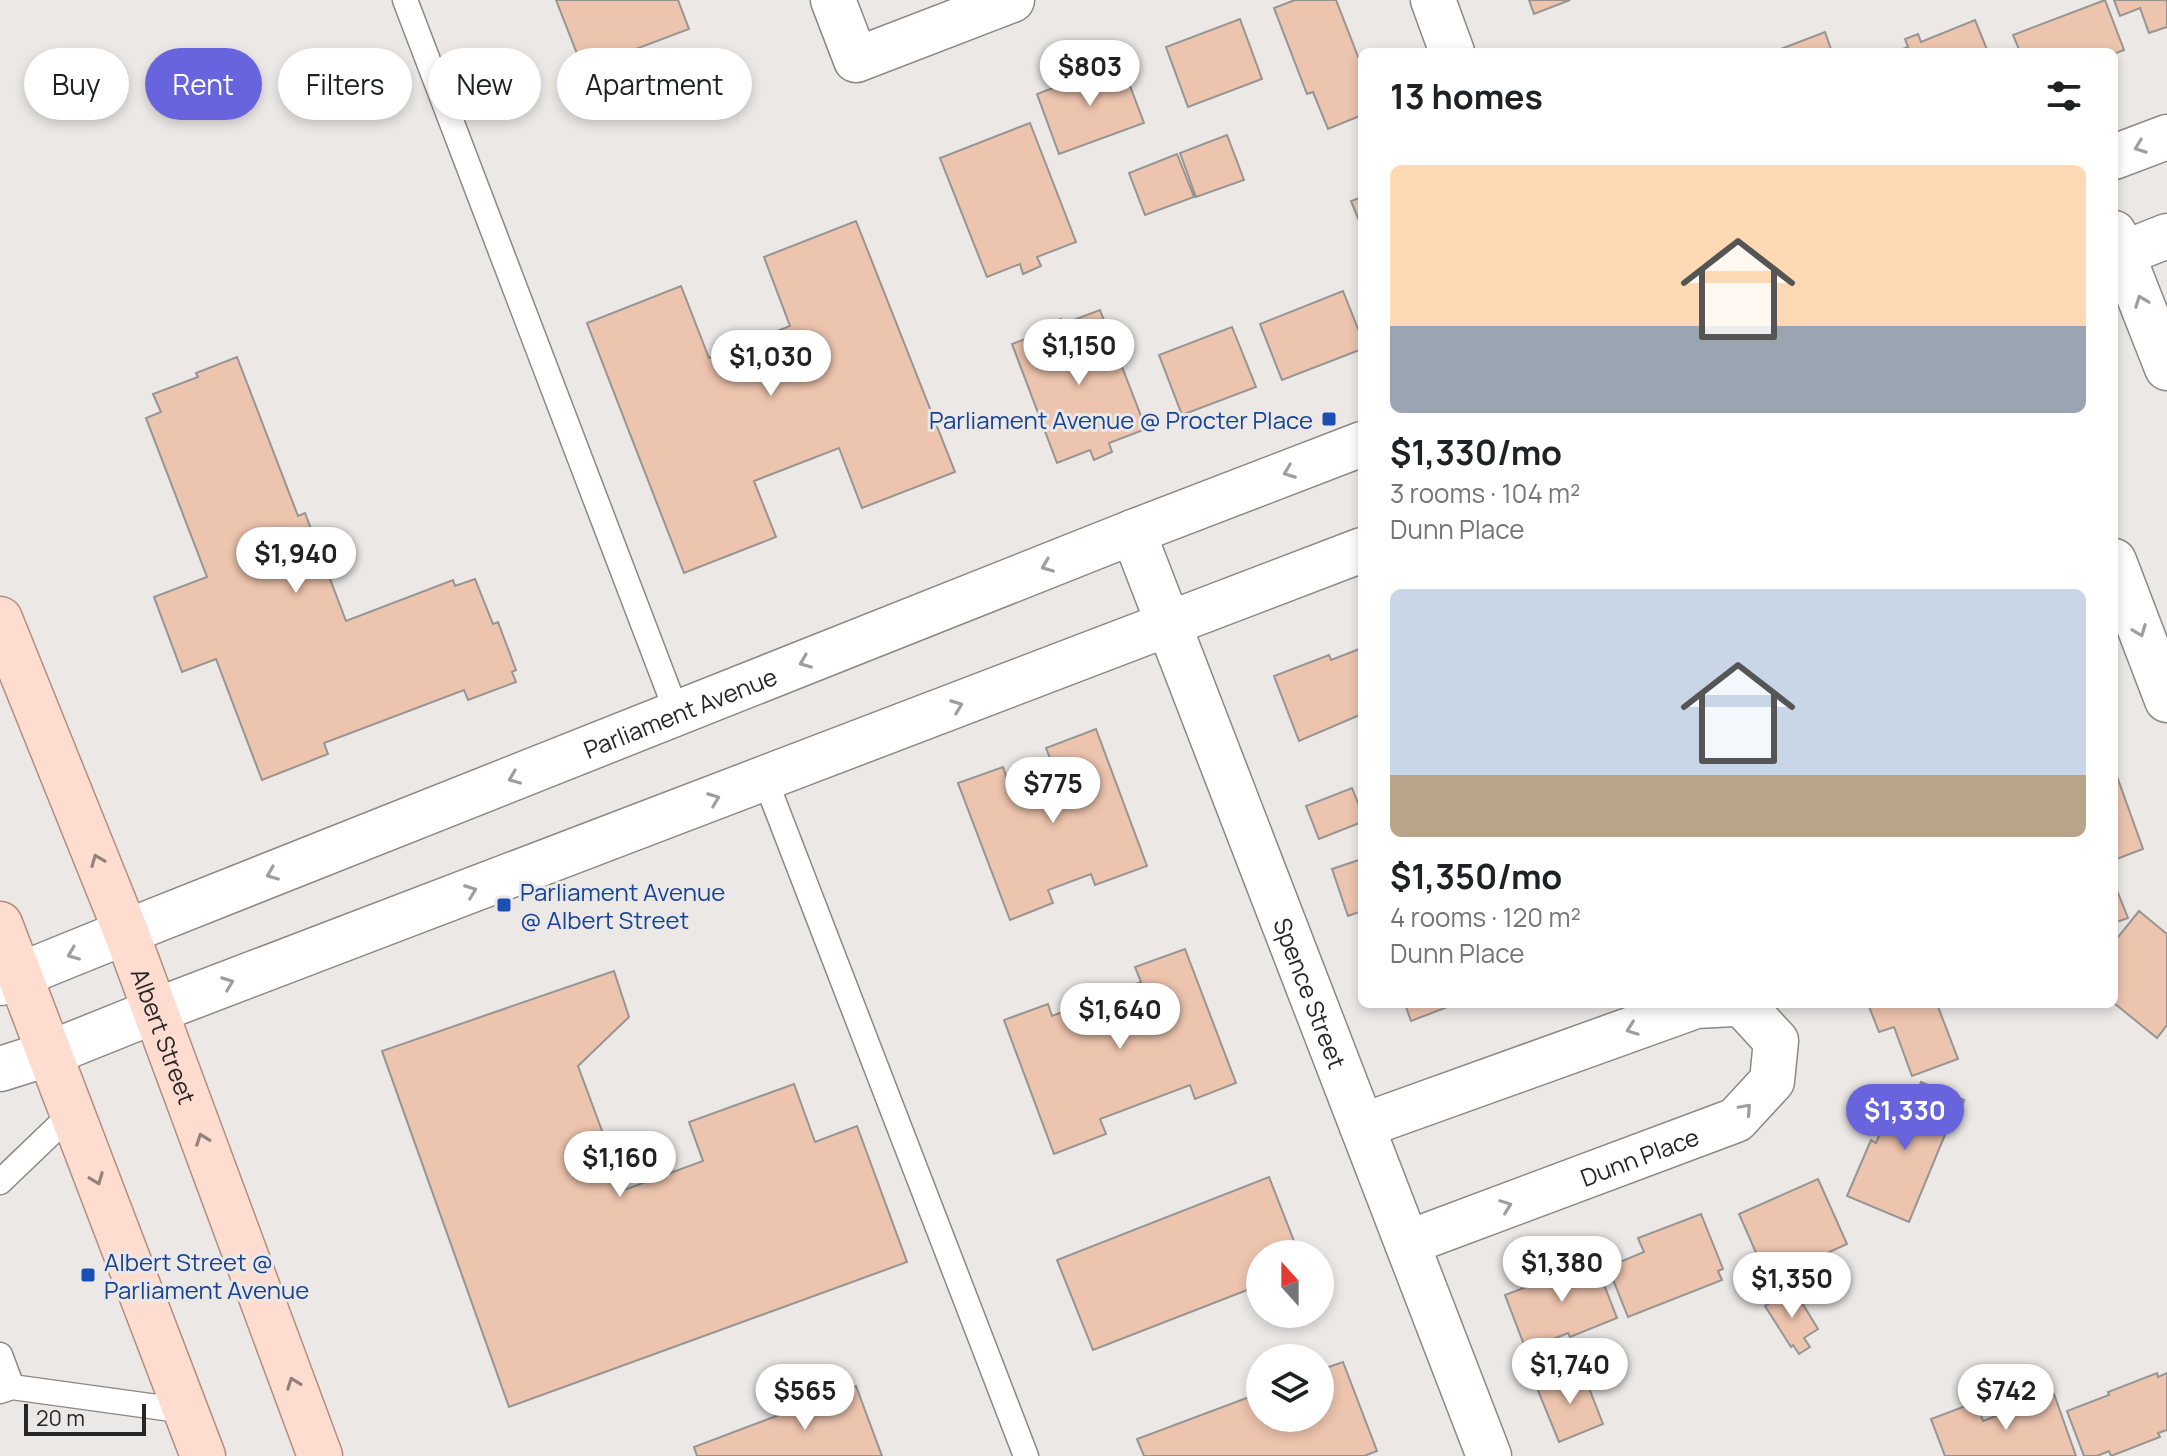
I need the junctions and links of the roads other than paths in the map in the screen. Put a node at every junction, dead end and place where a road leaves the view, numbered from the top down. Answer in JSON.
{"nodes":[{"id":1,"x":405,"y":0,"type":"edge"},
{"id":2,"x":833,"y":0,"type":"edge"},
{"id":3,"x":1012,"y":0,"type":"edge"},
{"id":4,"x":1433,"y":0,"type":"edge"},
{"id":5,"x":1451,"y":48,"type":"edge"},
{"id":6,"x":2167,"y":137,"type":"edge"},
{"id":7,"x":2118,"y":155,"type":"edge"},
{"id":8,"x":2167,"y":236,"type":"edge"},
{"id":9,"x":2118,"y":248,"type":"edge"},
{"id":10,"x":2118,"y":250,"type":"edge"},
{"id":11,"x":2167,"y":368,"type":"edge"},
{"id":12,"x":1358,"y":446,"type":"edge"},
{"id":13,"x":1133,"y":532,"type":"junction"},
{"id":14,"x":1358,"y":552,"type":"edge"},
{"id":15,"x":2118,"y":571,"type":"edge"},
{"id":16,"x":0,"y":619,"type":"edge"},
{"id":17,"x":1169,"y":625,"type":"junction"},
{"id":18,"x":2167,"y":700,"type":"edge"},
{"id":19,"x":677,"y":713,"type":"junction"},
{"id":20,"x":765,"y":779,"type":"junction"},
{"id":21,"x":0,"y":924,"type":"edge"},
{"id":22,"x":126,"y":932,"type":"junction"},
{"id":23,"x":10,"y":979,"type":"edge"},
{"id":24,"x":1690,"y":1008,"type":"edge"},
{"id":25,"x":1746,"y":1008,"type":"edge"},
{"id":26,"x":155,"y":1011,"type":"junction"},
{"id":27,"x":48,"y":1054,"type":"junction"},
{"id":28,"x":0,"y":1069,"type":"edge"},
{"id":29,"x":71,"y":1114,"type":"junction"},
{"id":30,"x":1362,"y":1126,"type":"junction"},
{"id":31,"x":0,"y":1182,"type":"edge"},
{"id":32,"x":1407,"y":1243,"type":"junction"},
{"id":33,"x":0,"y":1355,"type":"edge"},
{"id":34,"x":6,"y":1389,"type":"edge"},
{"id":35,"x":186,"y":1411,"type":"junction"},
{"id":36,"x":203,"y":1456,"type":"edge"},
{"id":37,"x":320,"y":1456,"type":"edge"},
{"id":38,"x":1026,"y":1456,"type":"edge"},
{"id":39,"x":1489,"y":1456,"type":"edge"}],
"edges":[{"from":1,"to":19,"type":"lane"},
{"from":2,"to":3,"type":"street"},
{"from":4,"to":5,"type":"street"},
{"from":6,"to":7,"type":"street","one_way":true},
{"from":8,"to":9,"type":"street"},
{"from":11,"to":10,"type":"street","one_way":true},
{"from":12,"to":13,"type":"street","name":"Parliament Avenue","one_way":true},
{"from":13,"to":17,"type":"street","name":"Spence Street"},
{"from":13,"to":19,"type":"street","name":"Parliament Avenue","one_way":true},
{"from":14,"to":17,"type":"street"},
{"from":15,"to":18,"type":"street","one_way":true},
{"from":22,"to":16,"type":"main road","name":"Albert Street","one_way":true},
{"from":20,"to":17,"type":"street","one_way":true},
{"from":17,"to":30,"type":"street","name":"Spence Street"},
{"from":19,"to":22,"type":"street","name":"Parliament Avenue","one_way":true},
{"from":26,"to":20,"type":"street","one_way":true},
{"from":20,"to":38,"type":"lane"},
{"from":21,"to":23,"type":"main road"},
{"from":22,"to":23,"type":"street","name":"Parliament Avenue","one_way":true},
{"from":22,"to":26,"type":"main road","name":"Albert Street"},
{"from":23,"to":27,"type":"main road"},
{"from":24,"to":30,"type":"street","one_way":true},
{"from":32,"to":25,"type":"street","name":"Dunn Place","one_way":true},
{"from":26,"to":27,"type":"street"},
{"from":37,"to":26,"type":"main road","name":"Albert Street","one_way":true},
{"from":27,"to":28,"type":"street"},
{"from":27,"to":29,"type":"main road"},
{"from":29,"to":31,"type":"lane"},
{"from":29,"to":35,"type":"main road","one_way":true},
{"from":30,"to":32,"type":"street","name":"Spence Street"},
{"from":32,"to":39,"type":"street","name":"Spence Street"},
{"from":33,"to":34,"type":"lane"},
{"from":34,"to":35,"type":"lane"},
{"from":35,"to":36,"type":"main road"}]}
